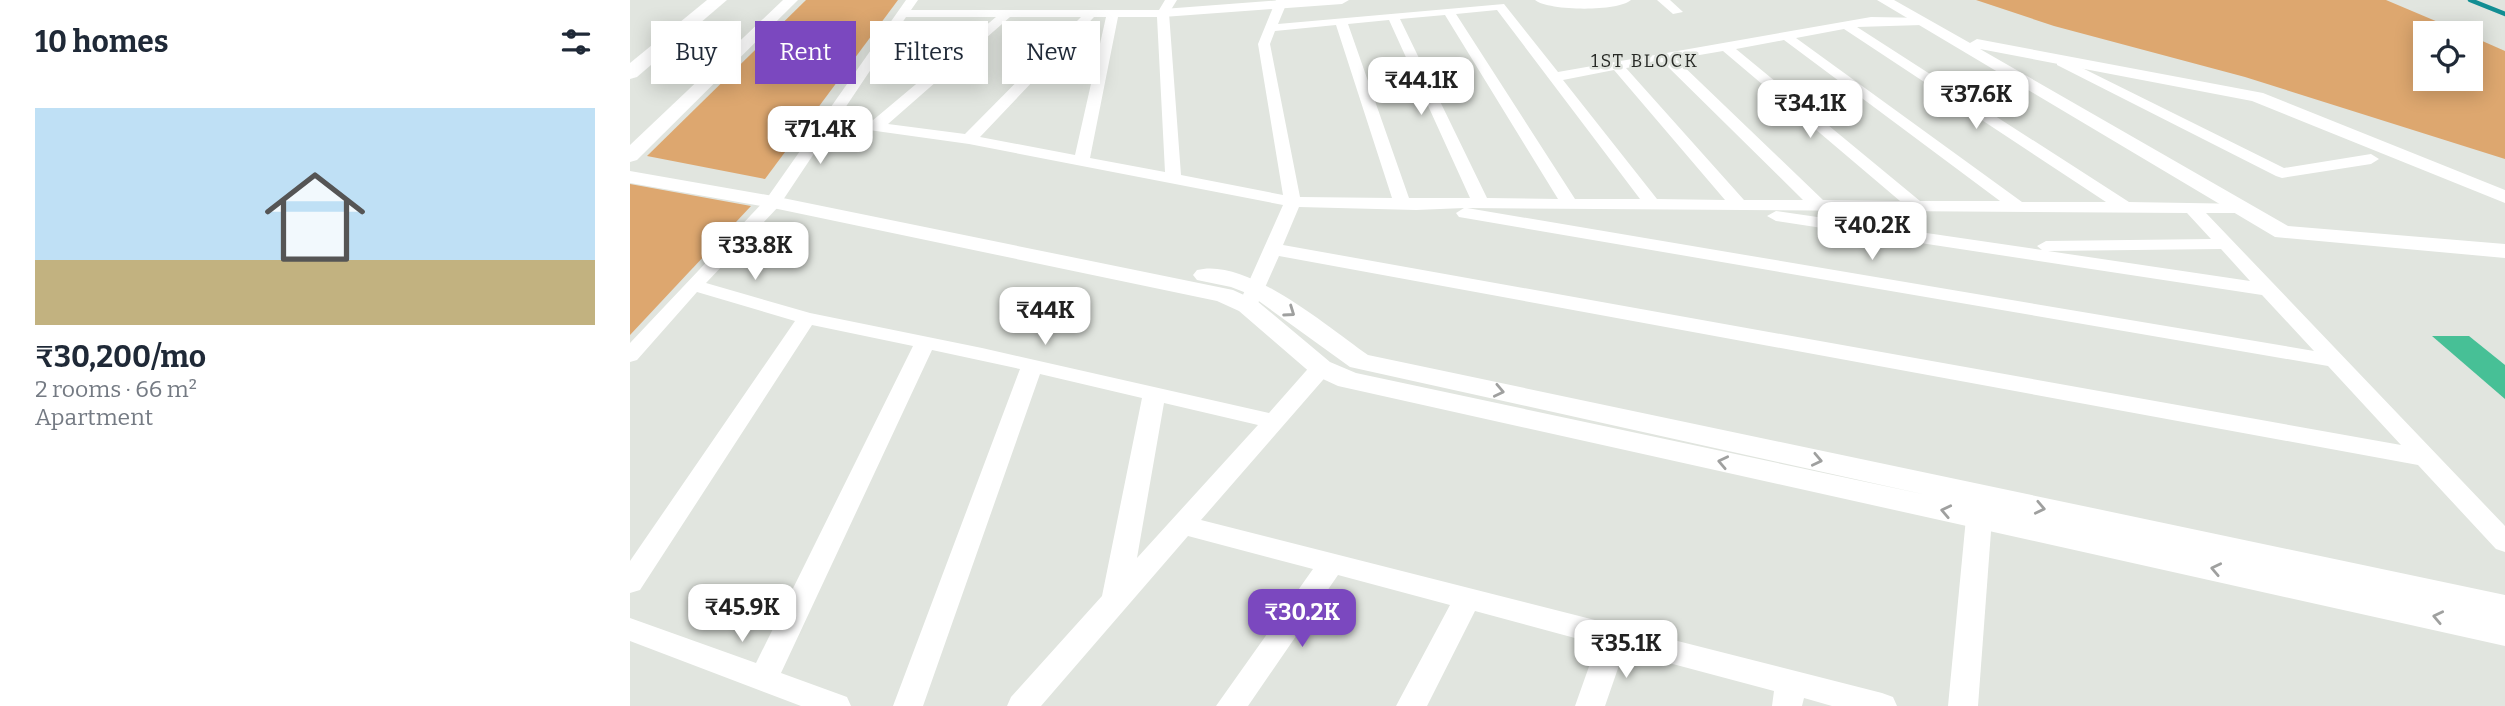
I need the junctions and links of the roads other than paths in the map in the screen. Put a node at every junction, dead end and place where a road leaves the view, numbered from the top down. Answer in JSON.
{"nodes":[{"id":1,"x":694,"y":0,"type":"edge"},
{"id":2,"x":718,"y":0,"type":"edge"},
{"id":3,"x":792,"y":0,"type":"edge"},
{"id":4,"x":912,"y":0,"type":"edge"},
{"id":5,"x":949,"y":0,"type":"edge"},
{"id":6,"x":1016,"y":0,"type":"edge"},
{"id":7,"x":1077,"y":0,"type":"edge"},
{"id":8,"x":1342,"y":0,"type":"edge"},
{"id":9,"x":1542,"y":0,"type":"edge"},
{"id":10,"x":1624,"y":0,"type":"edge"},
{"id":11,"x":1662,"y":0,"type":"edge"},
{"id":12,"x":1884,"y":0,"type":"edge"},
{"id":13,"x":1281,"y":2,"type":"edge"},
{"id":14,"x":1219,"y":5,"type":"edge"},
{"id":15,"x":1167,"y":7,"type":"edge"},
{"id":16,"x":1449,"y":12,"type":"junction"},
{"id":17,"x":1677,"y":12,"type":"dead end"},
{"id":18,"x":901,"y":14,"type":"junction"},
{"id":19,"x":935,"y":14,"type":"junction"},
{"id":20,"x":1005,"y":14,"type":"junction"},
{"id":21,"x":1064,"y":15,"type":"junction"},
{"id":22,"x":1089,"y":15,"type":"junction"},
{"id":23,"x":1112,"y":15,"type":"junction"},
{"id":24,"x":1393,"y":17,"type":"junction"},
{"id":25,"x":1922,"y":21,"type":"junction"},
{"id":26,"x":1341,"y":22,"type":"junction"},
{"id":27,"x":1847,"y":26,"type":"junction"},
{"id":28,"x":1271,"y":28,"type":"junction"},
{"id":29,"x":1945,"y":34,"type":"junction"},
{"id":30,"x":1786,"y":36,"type":"junction"},
{"id":31,"x":1726,"y":47,"type":"junction"},
{"id":32,"x":630,"y":51,"type":"edge"},
{"id":33,"x":1666,"y":57,"type":"junction"},
{"id":34,"x":2062,"y":62,"type":"junction"},
{"id":35,"x":1617,"y":66,"type":"junction"},
{"id":36,"x":630,"y":73,"type":"edge"},
{"id":37,"x":1555,"y":77,"type":"junction"},
{"id":38,"x":2231,"y":94,"type":"junction"},
{"id":39,"x":829,"y":120,"type":"junction"},
{"id":40,"x":876,"y":126,"type":"junction"},
{"id":41,"x":969,"y":139,"type":"junction"},
{"id":42,"x":630,"y":156,"type":"edge"},
{"id":43,"x":2371,"y":159,"type":"dead end"},
{"id":44,"x":1082,"y":160,"type":"junction"},
{"id":45,"x":630,"y":162,"type":"edge"},
{"id":46,"x":630,"y":177,"type":"edge"},
{"id":47,"x":1172,"y":179,"type":"junction"},
{"id":48,"x":777,"y":196,"type":"junction"},
{"id":49,"x":2505,"y":197,"type":"edge"},
{"id":50,"x":1293,"y":202,"type":"junction"},
{"id":51,"x":1402,"y":203,"type":"junction"},
{"id":52,"x":1481,"y":203,"type":"junction"},
{"id":53,"x":1570,"y":204,"type":"junction"},
{"id":54,"x":1652,"y":204,"type":"junction"},
{"id":55,"x":1701,"y":204,"type":"junction"},
{"id":56,"x":1739,"y":205,"type":"junction"},
{"id":57,"x":1818,"y":205,"type":"junction"},
{"id":58,"x":1916,"y":206,"type":"junction"},
{"id":59,"x":2017,"y":206,"type":"junction"},
{"id":60,"x":2505,"y":206,"type":"edge"},
{"id":61,"x":2125,"y":207,"type":"junction"},
{"id":62,"x":2191,"y":207,"type":"junction"},
{"id":63,"x":2242,"y":208,"type":"junction"},
{"id":64,"x":2225,"y":244,"type":"junction"},
{"id":65,"x":1981,"y":247,"type":"junction"},
{"id":66,"x":1273,"y":249,"type":"junction"},
{"id":67,"x":2505,"y":251,"type":"edge"},
{"id":68,"x":693,"y":285,"type":"junction"},
{"id":69,"x":2269,"y":290,"type":"junction"},
{"id":70,"x":1252,"y":298,"type":"junction"},
{"id":71,"x":807,"y":318,"type":"junction"},
{"id":72,"x":925,"y":342,"type":"junction"},
{"id":73,"x":630,"y":356,"type":"edge"},
{"id":74,"x":2336,"y":361,"type":"junction"},
{"id":75,"x":1032,"y":366,"type":"junction"},
{"id":76,"x":1321,"y":368,"type":"junction"},
{"id":77,"x":1154,"y":395,"type":"junction"},
{"id":78,"x":1274,"y":421,"type":"junction"},
{"id":79,"x":2426,"y":457,"type":"junction"},
{"id":80,"x":1979,"y":519,"type":"junction"},
{"id":81,"x":1183,"y":526,"type":"junction"},
{"id":82,"x":2505,"y":542,"type":"edge"},
{"id":83,"x":1331,"y":564,"type":"junction"},
{"id":84,"x":630,"y":583,"type":"edge"},
{"id":85,"x":1467,"y":599,"type":"junction"},
{"id":86,"x":1115,"y":603,"type":"junction"},
{"id":87,"x":2505,"y":609,"type":"edge"},
{"id":88,"x":630,"y":629,"type":"edge"},
{"id":89,"x":2505,"y":632,"type":"edge"},
{"id":90,"x":1614,"y":637,"type":"junction"},
{"id":91,"x":763,"y":679,"type":"junction"},
{"id":92,"x":1789,"y":694,"type":"edge"},
{"id":93,"x":836,"y":706,"type":"edge"},
{"id":94,"x":908,"y":706,"type":"edge"},
{"id":95,"x":1022,"y":706,"type":"edge"},
{"id":96,"x":1231,"y":706,"type":"edge"},
{"id":97,"x":1411,"y":706,"type":"edge"},
{"id":98,"x":1590,"y":706,"type":"edge"},
{"id":99,"x":1882,"y":706,"type":"edge"},
{"id":100,"x":1963,"y":706,"type":"edge"}],
"edges":[{"from":1,"to":32,"type":"highway"},
{"from":2,"to":36,"type":"highway"},
{"from":3,"to":42,"type":"street"},
{"from":4,"to":18,"type":"street"},
{"from":5,"to":19,"type":"street"},
{"from":6,"to":20,"type":"street"},
{"from":7,"to":21,"type":"street"},
{"from":8,"to":13,"type":"street"},
{"from":9,"to":10,"type":"street"},
{"from":11,"to":17,"type":"street"},
{"from":12,"to":25,"type":"street"},
{"from":13,"to":14,"type":"street"},
{"from":13,"to":28,"type":"street"},
{"from":14,"to":15,"type":"street"},
{"from":15,"to":23,"type":"street"},
{"from":15,"to":47,"type":"street"},
{"from":16,"to":24,"type":"street"},
{"from":16,"to":37,"type":"street"},
{"from":16,"to":53,"type":"street"},
{"from":18,"to":19,"type":"street"},
{"from":18,"to":39,"type":"street"},
{"from":19,"to":20,"type":"street"},
{"from":20,"to":21,"type":"street"},
{"from":20,"to":40,"type":"street"},
{"from":21,"to":22,"type":"street"},
{"from":22,"to":23,"type":"street"},
{"from":22,"to":41,"type":"street"},
{"from":23,"to":44,"type":"street"},
{"from":24,"to":26,"type":"street"},
{"from":24,"to":52,"type":"street"},
{"from":25,"to":27,"type":"street"},
{"from":25,"to":29,"type":"street"},
{"from":26,"to":28,"type":"street"},
{"from":26,"to":51,"type":"street"},
{"from":27,"to":30,"type":"street"},
{"from":27,"to":61,"type":"street"},
{"from":28,"to":50,"type":"street"},
{"from":29,"to":34,"type":"street"},
{"from":29,"to":63,"type":"street"},
{"from":30,"to":31,"type":"street"},
{"from":30,"to":59,"type":"street"},
{"from":31,"to":33,"type":"street"},
{"from":31,"to":58,"type":"street"},
{"from":33,"to":35,"type":"street"},
{"from":33,"to":57,"type":"street"},
{"from":34,"to":38,"type":"street"},
{"from":34,"to":43,"type":"street"},
{"from":35,"to":37,"type":"street"},
{"from":35,"to":56,"type":"street"},
{"from":37,"to":54,"type":"street"},
{"from":38,"to":49,"type":"street"},
{"from":38,"to":60,"type":"street"},
{"from":39,"to":40,"type":"street"},
{"from":39,"to":48,"type":"street"},
{"from":40,"to":41,"type":"street"},
{"from":41,"to":44,"type":"street"},
{"from":44,"to":47,"type":"street"},
{"from":45,"to":48,"type":"street"},
{"from":46,"to":48,"type":"street"},
{"from":47,"to":50,"type":"street"},
{"from":48,"to":68,"type":"street"},
{"from":48,"to":70,"type":"street"},
{"from":50,"to":51,"type":"street"},
{"from":50,"to":66,"type":"street"},
{"from":51,"to":52,"type":"street"},
{"from":51,"to":74,"type":"street"},
{"from":52,"to":53,"type":"street"},
{"from":53,"to":54,"type":"street"},
{"from":54,"to":55,"type":"street"},
{"from":55,"to":56,"type":"street"},
{"from":55,"to":65,"type":"street"},
{"from":56,"to":57,"type":"street"},
{"from":57,"to":58,"type":"street"},
{"from":58,"to":59,"type":"street"},
{"from":59,"to":61,"type":"street"},
{"from":61,"to":62,"type":"street"},
{"from":62,"to":63,"type":"street"},
{"from":62,"to":64,"type":"street"},
{"from":63,"to":67,"type":"street"},
{"from":64,"to":65,"type":"street"},
{"from":64,"to":69,"type":"street"},
{"from":65,"to":69,"type":"street"},
{"from":66,"to":70,"type":"street"},
{"from":66,"to":79,"type":"street"},
{"from":68,"to":71,"type":"street"},
{"from":68,"to":73,"type":"street"},
{"from":69,"to":74,"type":"street"},
{"from":70,"to":76,"type":"street"},
{"from":70,"to":87,"type":"street","one_way":true},
{"from":71,"to":72,"type":"street"},
{"from":71,"to":84,"type":"street"},
{"from":72,"to":75,"type":"street"},
{"from":72,"to":91,"type":"street"},
{"from":74,"to":79,"type":"street"},
{"from":75,"to":77,"type":"street"},
{"from":75,"to":94,"type":"street"},
{"from":76,"to":78,"type":"street"},
{"from":80,"to":76,"type":"street","one_way":true},
{"from":77,"to":78,"type":"street"},
{"from":77,"to":86,"type":"street"},
{"from":78,"to":81,"type":"street"},
{"from":79,"to":82,"type":"street"},
{"from":89,"to":80,"type":"street","one_way":true},
{"from":80,"to":100,"type":"street"},
{"from":81,"to":83,"type":"street"},
{"from":81,"to":86,"type":"street"},
{"from":83,"to":85,"type":"street"},
{"from":83,"to":96,"type":"street"},
{"from":85,"to":90,"type":"street"},
{"from":85,"to":97,"type":"street"},
{"from":86,"to":95,"type":"street"},
{"from":88,"to":91,"type":"street"},
{"from":90,"to":92,"type":"street"},
{"from":90,"to":98,"type":"street"},
{"from":91,"to":93,"type":"street"},
{"from":92,"to":99,"type":"street"}]}
